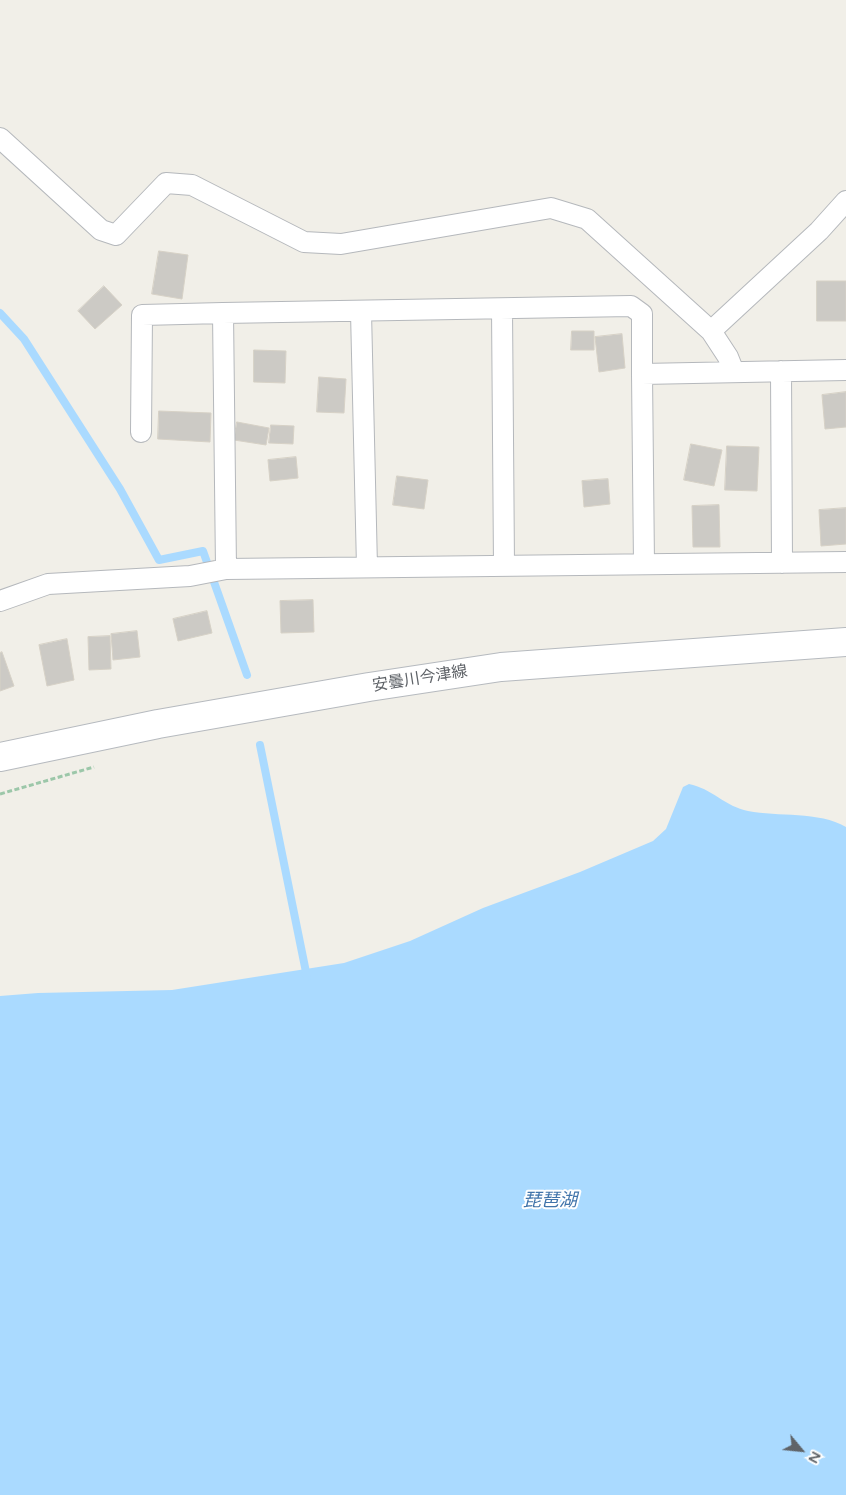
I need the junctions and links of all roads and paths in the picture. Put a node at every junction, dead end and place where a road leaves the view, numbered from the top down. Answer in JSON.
{"nodes":[{"id":1,"x":0,"y":138,"type":"edge"},
{"id":2,"x":846,"y":201,"type":"edge"},
{"id":3,"x":502,"y":309,"type":"junction"},
{"id":4,"x":361,"y":312,"type":"junction"},
{"id":5,"x":224,"y":313,"type":"junction"},
{"id":6,"x":711,"y":331,"type":"junction"},
{"id":7,"x":846,"y":370,"type":"edge"},
{"id":8,"x":782,"y":371,"type":"junction"},
{"id":9,"x":734,"y":372,"type":"junction"},
{"id":10,"x":642,"y":374,"type":"junction"},
{"id":11,"x":141,"y":432,"type":"dead end"},
{"id":12,"x":846,"y":562,"type":"edge"},
{"id":13,"x":782,"y":563,"type":"junction"},
{"id":14,"x":644,"y":564,"type":"junction"},
{"id":15,"x":504,"y":566,"type":"junction"},
{"id":16,"x":367,"y":567,"type":"junction"},
{"id":17,"x":222,"y":569,"type":"junction"},
{"id":18,"x":0,"y":601,"type":"edge"},
{"id":19,"x":846,"y":642,"type":"edge"},
{"id":20,"x":0,"y":758,"type":"edge"},
{"id":21,"x":102,"y":765,"type":"dead end"},
{"id":22,"x":0,"y":794,"type":"edge"}],
"edges":[{"from":1,"to":6,"type":"street"},
{"from":2,"to":6,"type":"street"},
{"from":3,"to":4,"type":"street"},
{"from":3,"to":10,"type":"street"},
{"from":3,"to":15,"type":"street"},
{"from":4,"to":5,"type":"street"},
{"from":4,"to":16,"type":"street"},
{"from":5,"to":11,"type":"street"},
{"from":5,"to":17,"type":"street"},
{"from":6,"to":9,"type":"street"},
{"from":7,"to":8,"type":"street"},
{"from":8,"to":9,"type":"street"},
{"from":8,"to":13,"type":"street"},
{"from":9,"to":10,"type":"street"},
{"from":10,"to":14,"type":"street"},
{"from":12,"to":13,"type":"street"},
{"from":13,"to":14,"type":"street"},
{"from":14,"to":15,"type":"street"},
{"from":15,"to":16,"type":"street"},
{"from":16,"to":17,"type":"street"},
{"from":17,"to":18,"type":"street"},
{"from":19,"to":20,"type":"main road","name":"安曇川今津線"},
{"from":21,"to":22,"type":"path"}]}
